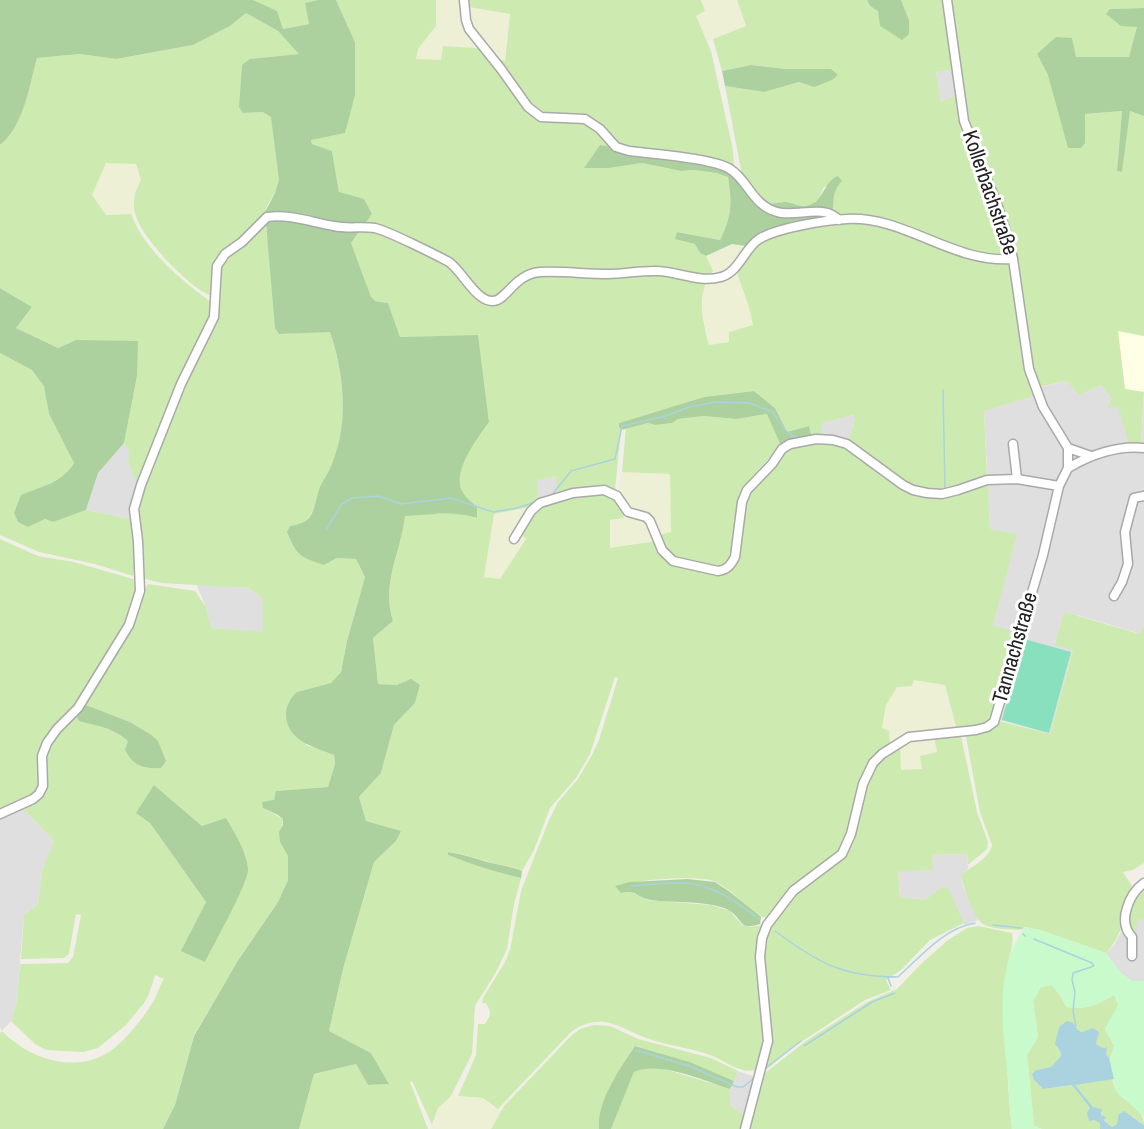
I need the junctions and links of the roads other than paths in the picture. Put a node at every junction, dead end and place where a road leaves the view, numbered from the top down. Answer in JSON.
{"nodes":[{"id":1,"x":464,"y":0,"type":"edge"},
{"id":2,"x":947,"y":0,"type":"edge"},
{"id":3,"x":839,"y":220,"type":"junction"},
{"id":4,"x":1013,"y":259,"type":"junction"},
{"id":5,"x":1013,"y":444,"type":"dead end"},
{"id":6,"x":1068,"y":448,"type":"junction"},
{"id":7,"x":1144,"y":448,"type":"edge"},
{"id":8,"x":1091,"y":456,"type":"junction"},
{"id":9,"x":1068,"y":468,"type":"junction"},
{"id":10,"x":1017,"y":479,"type":"junction"},
{"id":11,"x":1059,"y":486,"type":"junction"},
{"id":12,"x":1144,"y":496,"type":"edge"},
{"id":13,"x":514,"y":539,"type":"dead end"},
{"id":14,"x":1113,"y":596,"type":"dead end"},
{"id":15,"x":0,"y":814,"type":"edge"},
{"id":16,"x":1144,"y":883,"type":"edge"},
{"id":17,"x":1132,"y":956,"type":"dead end"},
{"id":18,"x":744,"y":1129,"type":"edge"}],
"edges":[{"from":1,"to":3,"type":"street"},
{"from":2,"to":4,"type":"street","name":"Kollerbachstraße"},
{"from":3,"to":4,"type":"street"},
{"from":3,"to":15,"type":"street"},
{"from":4,"to":6,"type":"street","name":"Kollerbachstraße"},
{"from":5,"to":10,"type":"street"},
{"from":6,"to":8,"type":"street"},
{"from":6,"to":9,"type":"street","name":"Tannachstraße"},
{"from":7,"to":8,"type":"street"},
{"from":8,"to":9,"type":"street"},
{"from":9,"to":11,"type":"street","name":"Tannachstraße"},
{"from":10,"to":11,"type":"street"},
{"from":10,"to":13,"type":"street"},
{"from":11,"to":18,"type":"street","name":"Tannachstraße"},
{"from":12,"to":14,"type":"street"},
{"from":16,"to":17,"type":"street"}]}
